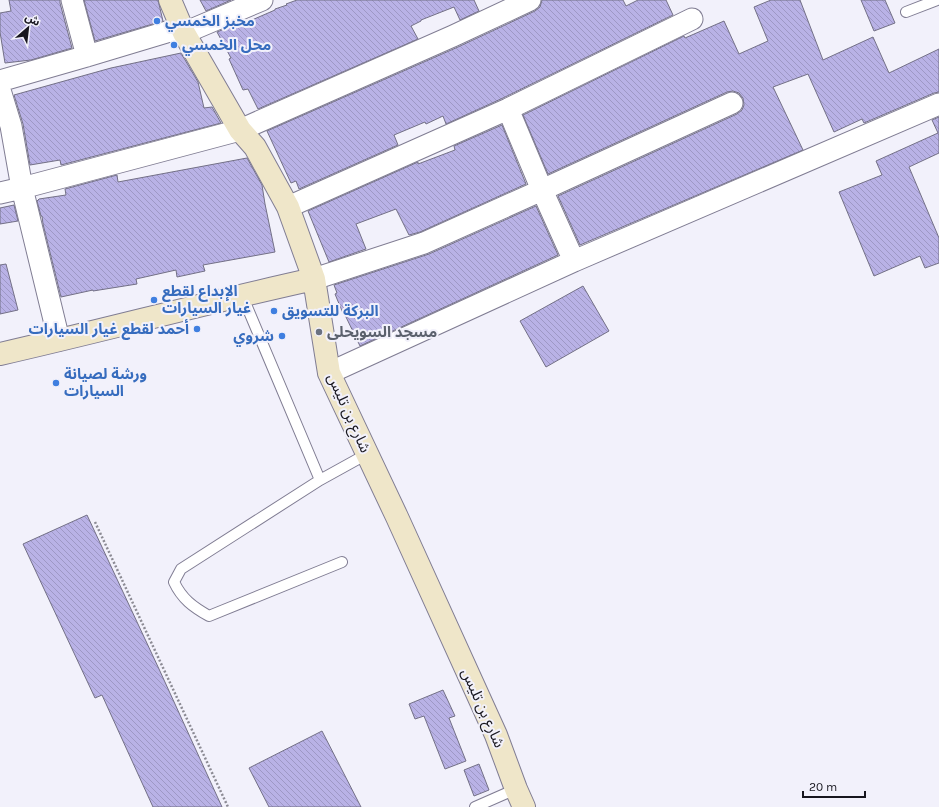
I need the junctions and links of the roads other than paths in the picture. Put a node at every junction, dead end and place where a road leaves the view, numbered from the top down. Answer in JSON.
{"nodes":[{"id":1,"x":72,"y":0,"type":"edge"},
{"id":2,"x":170,"y":0,"type":"edge"},
{"id":3,"x":262,"y":0,"type":"edge"},
{"id":4,"x":530,"y":0,"type":"edge"},
{"id":5,"x":937,"y":0,"type":"edge"},
{"id":6,"x":906,"y":12,"type":"dead end"},
{"id":7,"x":692,"y":20,"type":"dead end"},
{"id":8,"x":184,"y":33,"type":"junction"},
{"id":9,"x":87,"y":56,"type":"junction"},
{"id":10,"x":0,"y":81,"type":"edge"},
{"id":11,"x":0,"y":90,"type":"edge"},
{"id":12,"x":732,"y":103,"type":"dead end"},
{"id":13,"x":939,"y":104,"type":"edge"},
{"id":14,"x":508,"y":109,"type":"junction"},
{"id":15,"x":240,"y":130,"type":"junction"},
{"id":16,"x":22,"y":188,"type":"junction"},
{"id":17,"x":542,"y":190,"type":"junction"},
{"id":18,"x":0,"y":193,"type":"edge"},
{"id":19,"x":288,"y":207,"type":"junction"},
{"id":20,"x":574,"y":261,"type":"junction"},
{"id":21,"x":314,"y":279,"type":"junction"},
{"id":22,"x":242,"y":295,"type":"junction"},
{"id":23,"x":59,"y":340,"type":"junction"},
{"id":24,"x":0,"y":354,"type":"edge"},
{"id":25,"x":329,"y":373,"type":"junction"},
{"id":26,"x":367,"y":454,"type":"junction"},
{"id":27,"x":320,"y":480,"type":"junction"},
{"id":28,"x":342,"y":562,"type":"dead end"},
{"id":29,"x":520,"y":798,"type":"edge"},
{"id":30,"x":474,"y":807,"type":"edge"}],
"edges":[{"from":1,"to":9,"type":"street"},
{"from":2,"to":8,"type":"street","name":"شارع بن تليس"},
{"from":3,"to":8,"type":"street"},
{"from":4,"to":15,"type":"street"},
{"from":5,"to":6,"type":"lane"},
{"from":7,"to":14,"type":"street"},
{"from":8,"to":9,"type":"street"},
{"from":8,"to":15,"type":"street","name":"شارع بن تليس"},
{"from":9,"to":10,"type":"street"},
{"from":11,"to":16,"type":"street"},
{"from":12,"to":17,"type":"street"},
{"from":13,"to":20,"type":"street"},
{"from":14,"to":17,"type":"street"},
{"from":14,"to":19,"type":"street"},
{"from":15,"to":16,"type":"street"},
{"from":15,"to":19,"type":"street","name":"شارع بن تليس"},
{"from":16,"to":18,"type":"street"},
{"from":16,"to":23,"type":"street"},
{"from":17,"to":20,"type":"street"},
{"from":17,"to":21,"type":"street"},
{"from":19,"to":21,"type":"street","name":"شارع بن تليس"},
{"from":20,"to":25,"type":"street"},
{"from":21,"to":22,"type":"street"},
{"from":21,"to":25,"type":"street","name":"شارع بن تليس"},
{"from":22,"to":23,"type":"street"},
{"from":22,"to":27,"type":"lane"},
{"from":23,"to":24,"type":"street"},
{"from":25,"to":26,"type":"street","name":"شارع بن تليس"},
{"from":26,"to":27,"type":"lane"},
{"from":26,"to":29,"type":"street","name":"شارع بن تليس"},
{"from":27,"to":28,"type":"lane"},
{"from":29,"to":30,"type":"lane"}]}
